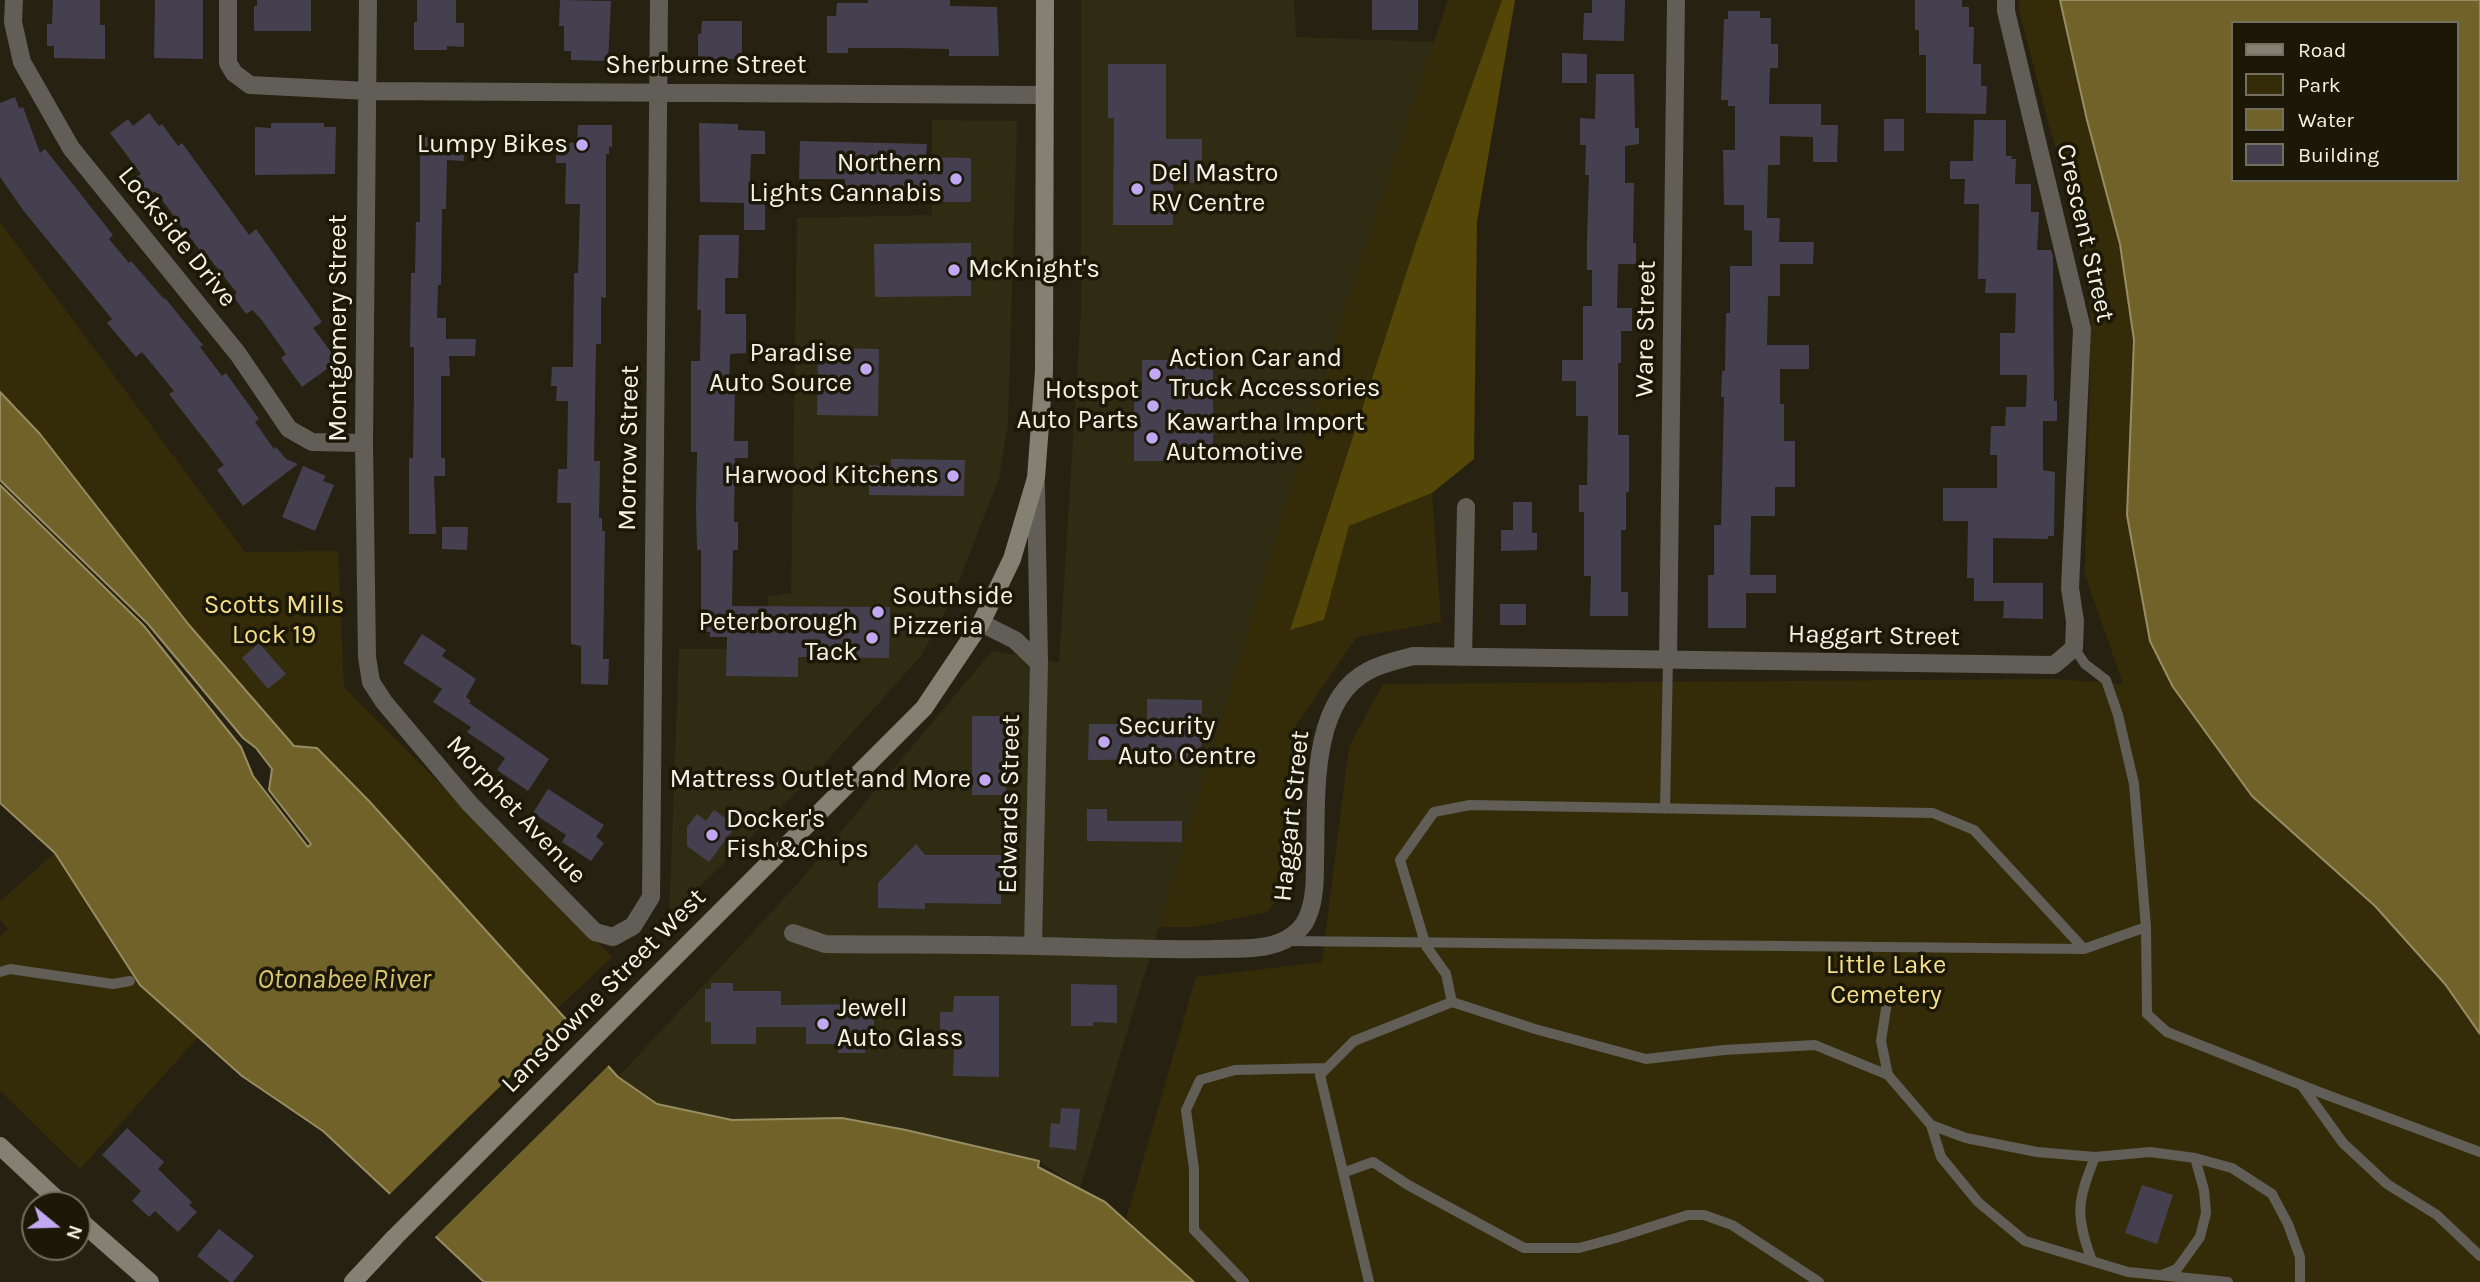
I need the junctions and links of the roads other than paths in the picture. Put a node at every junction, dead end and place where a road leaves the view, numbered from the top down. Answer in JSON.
{"nodes":[{"id":1,"x":14,"y":0,"type":"edge"},
{"id":2,"x":228,"y":0,"type":"edge"},
{"id":3,"x":368,"y":0,"type":"edge"},
{"id":4,"x":659,"y":0,"type":"edge"},
{"id":5,"x":1045,"y":0,"type":"edge"},
{"id":6,"x":1676,"y":0,"type":"edge"},
{"id":7,"x":2006,"y":0,"type":"edge"},
{"id":8,"x":367,"y":91,"type":"junction"},
{"id":9,"x":658,"y":92,"type":"junction"},
{"id":10,"x":1044,"y":95,"type":"junction"},
{"id":11,"x":364,"y":443,"type":"junction"},
{"id":12,"x":1036,"y":478,"type":"junction"},
{"id":13,"x":1466,"y":507,"type":"dead end"},
{"id":14,"x":981,"y":623,"type":"junction"},
{"id":15,"x":2074,"y":648,"type":"junction"},
{"id":16,"x":367,"y":657,"type":"joint"},
{"id":17,"x":1463,"y":657,"type":"junction"},
{"id":18,"x":1668,"y":659,"type":"junction"},
{"id":19,"x":1039,"y":663,"type":"junction"},
{"id":20,"x":1665,"y":809,"type":"junction"},
{"id":21,"x":651,"y":897,"type":"joint"},
{"id":22,"x":2146,"y":927,"type":"junction"},
{"id":23,"x":793,"y":933,"type":"dead end"},
{"id":24,"x":1283,"y":941,"type":"junction"},
{"id":25,"x":1425,"y":943,"type":"junction"},
{"id":26,"x":1033,"y":946,"type":"junction"},
{"id":27,"x":2084,"y":949,"type":"junction"},
{"id":28,"x":0,"y":972,"type":"edge"},
{"id":29,"x":130,"y":981,"type":"dead end"},
{"id":30,"x":1452,"y":1002,"type":"junction"},
{"id":31,"x":1887,"y":1002,"type":"dead end"},
{"id":32,"x":1327,"y":1069,"type":"junction"},
{"id":33,"x":1888,"y":1075,"type":"junction"},
{"id":34,"x":2300,"y":1084,"type":"junction"},
{"id":35,"x":1931,"y":1125,"type":"junction"},
{"id":36,"x":0,"y":1146,"type":"edge"},
{"id":37,"x":2480,"y":1152,"type":"edge"},
{"id":38,"x":2095,"y":1157,"type":"junction"},
{"id":39,"x":2195,"y":1158,"type":"junction"},
{"id":40,"x":1345,"y":1172,"type":"junction"},
{"id":41,"x":48,"y":1191,"type":"edge"},
{"id":42,"x":91,"y":1230,"type":"edge"},
{"id":43,"x":2480,"y":1256,"type":"edge"},
{"id":44,"x":2092,"y":1261,"type":"junction"},
{"id":45,"x":2159,"y":1276,"type":"junction"},
{"id":46,"x":2127,"y":1277,"type":"edge"},
{"id":47,"x":150,"y":1282,"type":"edge"},
{"id":48,"x":353,"y":1282,"type":"edge"},
{"id":49,"x":1244,"y":1282,"type":"edge"},
{"id":50,"x":1369,"y":1282,"type":"edge"},
{"id":51,"x":1819,"y":1282,"type":"edge"},
{"id":52,"x":2228,"y":1282,"type":"edge"},
{"id":53,"x":2300,"y":1282,"type":"edge"}],
"edges":[{"from":1,"to":11,"type":"street","name":"Lockside Drive"},
{"from":2,"to":8,"type":"street","name":"Sherburne Street"},
{"from":3,"to":8,"type":"street","name":"Montgomery Street"},
{"from":4,"to":9,"type":"street","name":"Morrow Street"},
{"from":5,"to":10,"type":"main road","name":"Lansdowne Street West"},
{"from":6,"to":18,"type":"street","name":"Ware Street"},
{"from":7,"to":15,"type":"street","name":"Crescent Street"},
{"from":8,"to":9,"type":"street","name":"Sherburne Street"},
{"from":8,"to":11,"type":"street","name":"Montgomery Street"},
{"from":9,"to":10,"type":"street","name":"Sherburne Street"},
{"from":9,"to":21,"type":"street","name":"Morrow Street"},
{"from":10,"to":12,"type":"main road","name":"Lansdowne Street West"},
{"from":11,"to":16,"type":"street","name":"Montgomery Street"},
{"from":12,"to":14,"type":"main road","name":"Lansdowne Street West"},
{"from":12,"to":19,"type":"street","name":"Edwards Street"},
{"from":13,"to":17,"type":"street"},
{"from":14,"to":19,"type":"street"},
{"from":14,"to":48,"type":"main road","name":"Lansdowne Street West"},
{"from":15,"to":18,"type":"street","name":"Haggart Street"},
{"from":15,"to":22,"type":"lane"},
{"from":16,"to":21,"type":"street","name":"Morphet Avenue"},
{"from":17,"to":18,"type":"street","name":"Haggart Street"},
{"from":17,"to":24,"type":"street","name":"Haggart Street"},
{"from":18,"to":20,"type":"lane"},
{"from":19,"to":26,"type":"street","name":"Edwards Street"},
{"from":20,"to":25,"type":"lane"},
{"from":20,"to":27,"type":"lane"},
{"from":22,"to":27,"type":"lane"},
{"from":22,"to":34,"type":"lane"},
{"from":23,"to":26,"type":"street"},
{"from":24,"to":25,"type":"lane"},
{"from":24,"to":26,"type":"street"},
{"from":25,"to":27,"type":"lane"},
{"from":25,"to":30,"type":"lane"},
{"from":28,"to":29,"type":"lane"},
{"from":30,"to":32,"type":"lane"},
{"from":30,"to":33,"type":"lane"},
{"from":31,"to":33,"type":"lane"},
{"from":32,"to":40,"type":"lane"},
{"from":32,"to":49,"type":"lane"},
{"from":33,"to":35,"type":"lane"},
{"from":34,"to":37,"type":"lane"},
{"from":34,"to":43,"type":"lane"},
{"from":35,"to":38,"type":"lane"},
{"from":35,"to":44,"type":"lane"},
{"from":36,"to":41,"type":"main road"},
{"from":38,"to":39,"type":"lane"},
{"from":38,"to":44,"type":"lane"},
{"from":39,"to":45,"type":"lane"},
{"from":39,"to":53,"type":"lane"},
{"from":40,"to":50,"type":"lane"},
{"from":40,"to":51,"type":"lane"},
{"from":42,"to":47,"type":"main road"},
{"from":44,"to":46,"type":"lane"},
{"from":45,"to":46,"type":"lane"},
{"from":45,"to":52,"type":"lane"}]}
